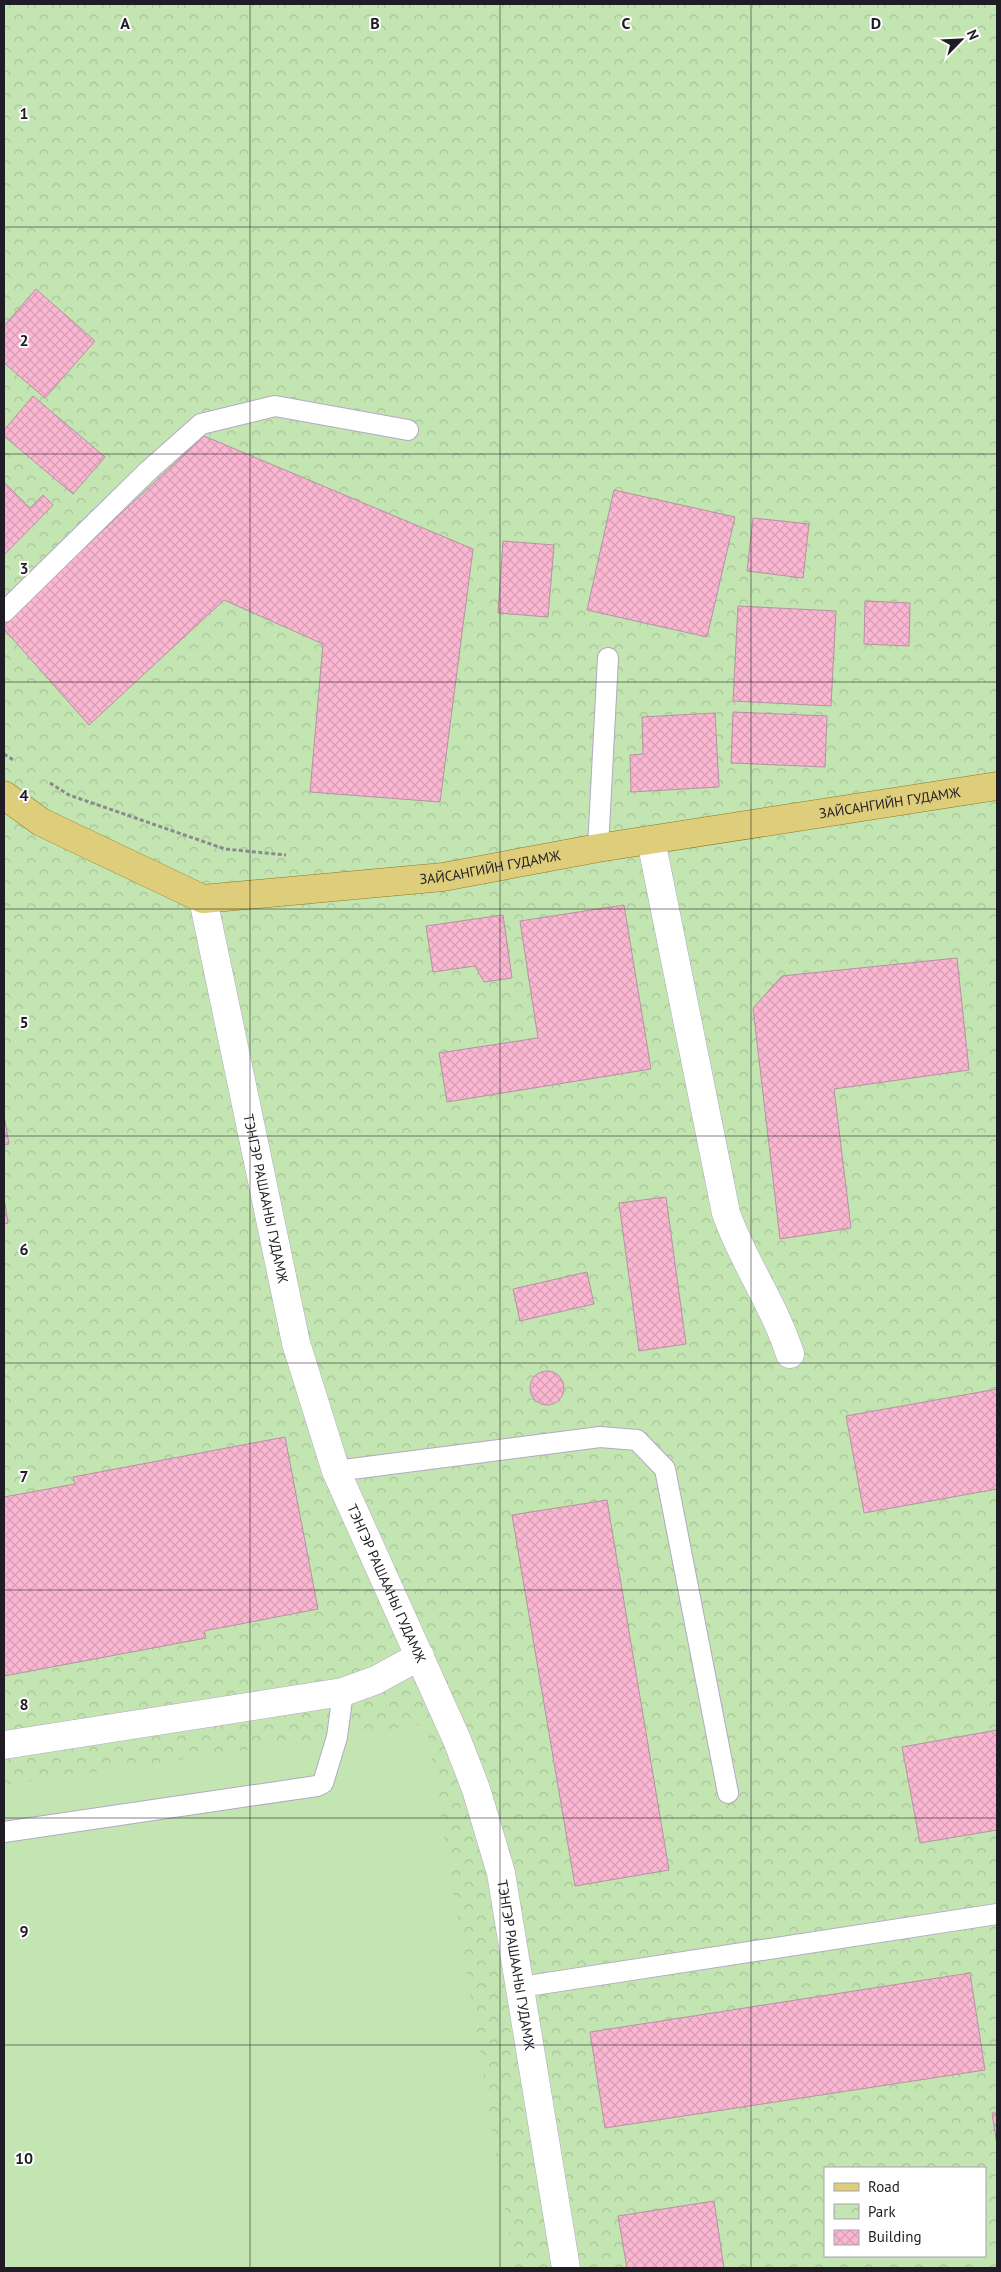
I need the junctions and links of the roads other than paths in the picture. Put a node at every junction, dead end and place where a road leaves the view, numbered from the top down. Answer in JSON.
{"nodes":[{"id":1,"x":408,"y":430,"type":"dead end"},
{"id":2,"x":4,"y":612,"type":"edge"},
{"id":3,"x":608,"y":658,"type":"dead end"},
{"id":4,"x":997,"y":786,"type":"edge"},
{"id":5,"x":4,"y":795,"type":"edge"},
{"id":6,"x":651,"y":840,"type":"junction"},
{"id":7,"x":598,"y":848,"type":"junction"},
{"id":8,"x":203,"y":899,"type":"junction"},
{"id":9,"x":790,"y":1354,"type":"dead end"},
{"id":10,"x":336,"y":1471,"type":"junction"},
{"id":11,"x":420,"y":1656,"type":"junction"},
{"id":12,"x":343,"y":1692,"type":"junction"},
{"id":13,"x":4,"y":1745,"type":"edge"},
{"id":14,"x":728,"y":1793,"type":"dead end"},
{"id":15,"x":4,"y":1832,"type":"edge"},
{"id":16,"x":997,"y":1914,"type":"edge"},
{"id":17,"x":521,"y":1987,"type":"junction"},
{"id":18,"x":566,"y":2268,"type":"edge"}],
"edges":[{"from":1,"to":2,"type":"lane"},
{"from":3,"to":7,"type":"lane"},
{"from":4,"to":6,"type":"main road","name":"ЗАЙСАНГИЙН ГУДАМЖ"},
{"from":5,"to":8,"type":"main road"},
{"from":6,"to":7,"type":"main road","name":"ЗАЙСАНГИЙН ГУДАМЖ"},
{"from":6,"to":9,"type":"street"},
{"from":7,"to":8,"type":"main road","name":"ЗАЙСАНГИЙН ГУДАМЖ"},
{"from":8,"to":10,"type":"street","name":"ТЭНГЭР РАШААНЫ ГУДАМЖ"},
{"from":10,"to":11,"type":"street","name":"ТЭНГЭР РАШААНЫ ГУДАМЖ"},
{"from":10,"to":14,"type":"lane"},
{"from":11,"to":12,"type":"street"},
{"from":11,"to":17,"type":"street","name":"ТЭНГЭР РАШААНЫ ГУДАМЖ"},
{"from":12,"to":13,"type":"street"},
{"from":12,"to":15,"type":"lane"},
{"from":16,"to":17,"type":"lane"},
{"from":17,"to":18,"type":"street","name":"ТЭНГЭР РАШААНЫ ГУДАМЖ"}]}
